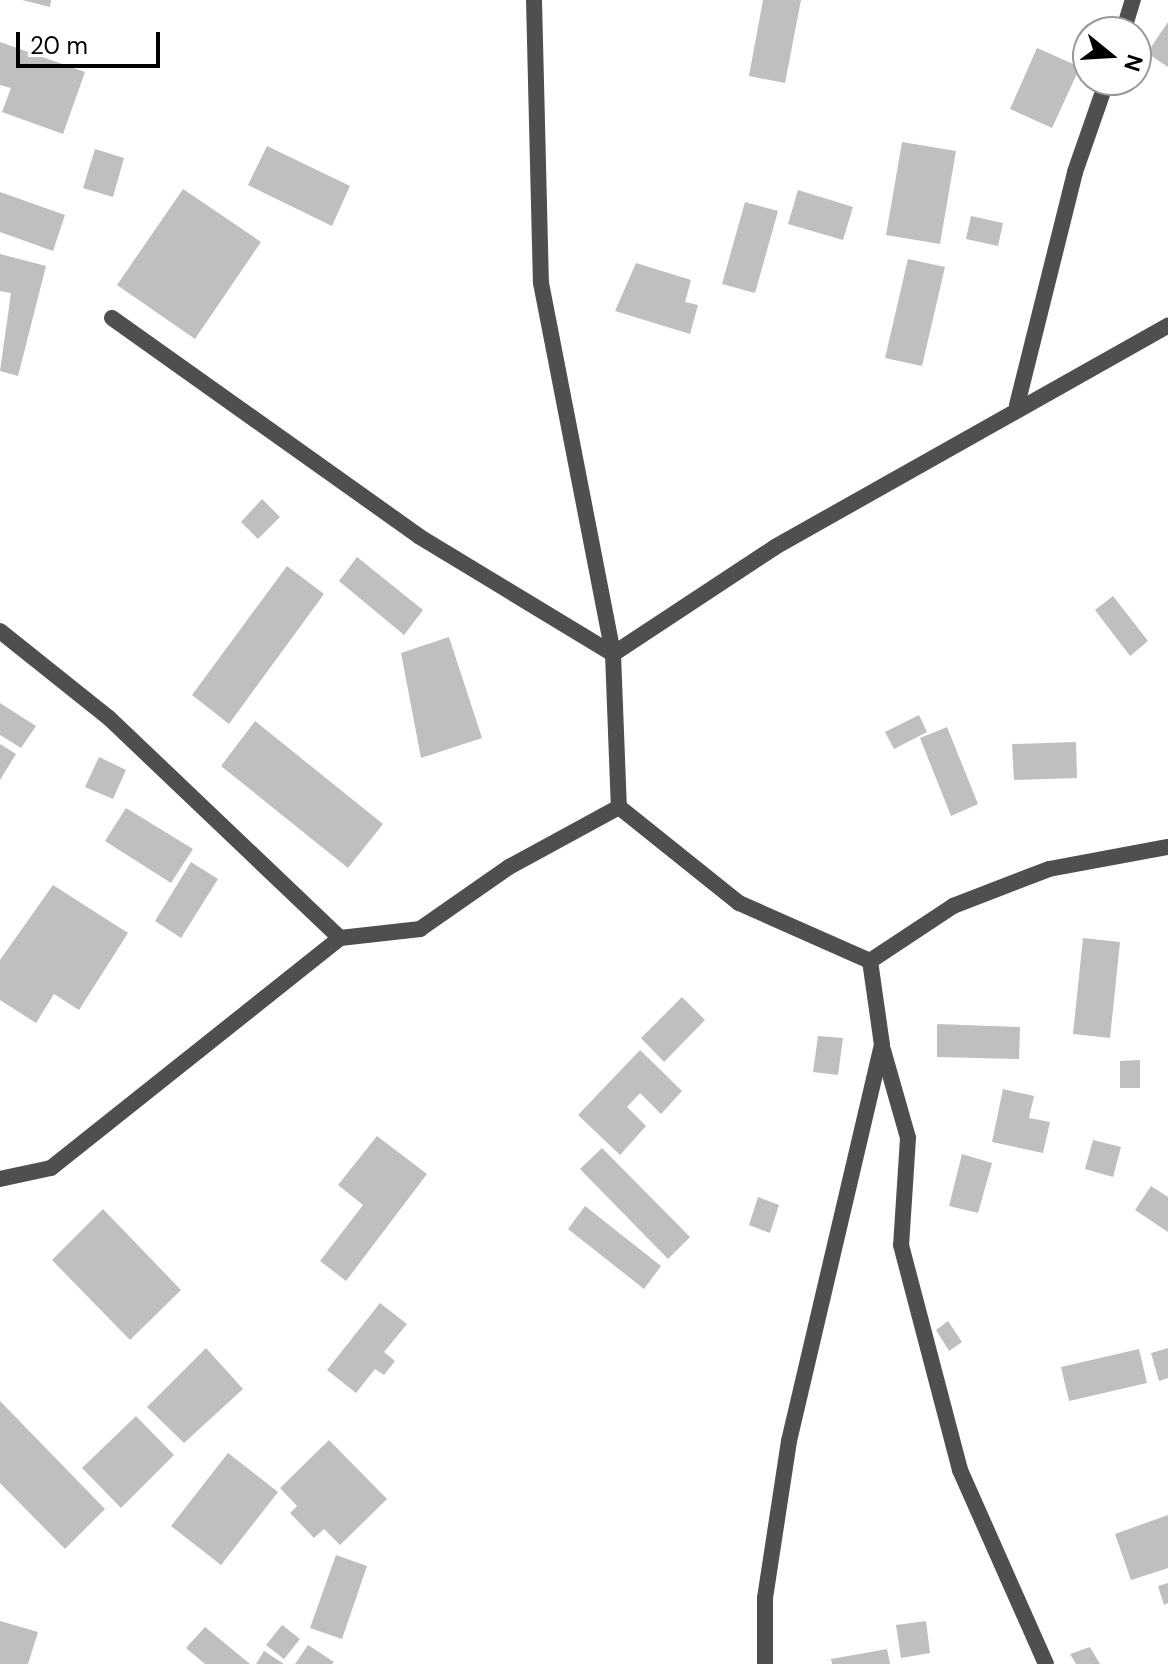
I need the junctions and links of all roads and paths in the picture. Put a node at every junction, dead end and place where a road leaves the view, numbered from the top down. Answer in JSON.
{"nodes":[{"id":1,"x":534,"y":0,"type":"edge"},
{"id":2,"x":1101,"y":96,"type":"edge"},
{"id":3,"x":112,"y":318,"type":"dead end"},
{"id":4,"x":1168,"y":326,"type":"edge"},
{"id":5,"x":1017,"y":405,"type":"junction"},
{"id":6,"x":0,"y":631,"type":"edge"},
{"id":7,"x":613,"y":654,"type":"junction"},
{"id":8,"x":619,"y":807,"type":"junction"},
{"id":9,"x":1168,"y":847,"type":"edge"},
{"id":10,"x":340,"y":938,"type":"junction"},
{"id":11,"x":870,"y":961,"type":"junction"},
{"id":12,"x":882,"y":1045,"type":"junction"},
{"id":13,"x":0,"y":1179,"type":"edge"},
{"id":14,"x":765,"y":1664,"type":"edge"},
{"id":15,"x":1046,"y":1664,"type":"edge"}],
"edges":[{"from":1,"to":7,"type":"street"},
{"from":2,"to":5,"type":"street"},
{"from":3,"to":7,"type":"street"},
{"from":4,"to":5,"type":"street"},
{"from":5,"to":7,"type":"street"},
{"from":6,"to":10,"type":"street"},
{"from":7,"to":8,"type":"street"},
{"from":8,"to":10,"type":"street"},
{"from":8,"to":11,"type":"street"},
{"from":9,"to":11,"type":"street"},
{"from":10,"to":13,"type":"street"},
{"from":11,"to":12,"type":"street"},
{"from":12,"to":14,"type":"street"},
{"from":12,"to":15,"type":"street"}]}
